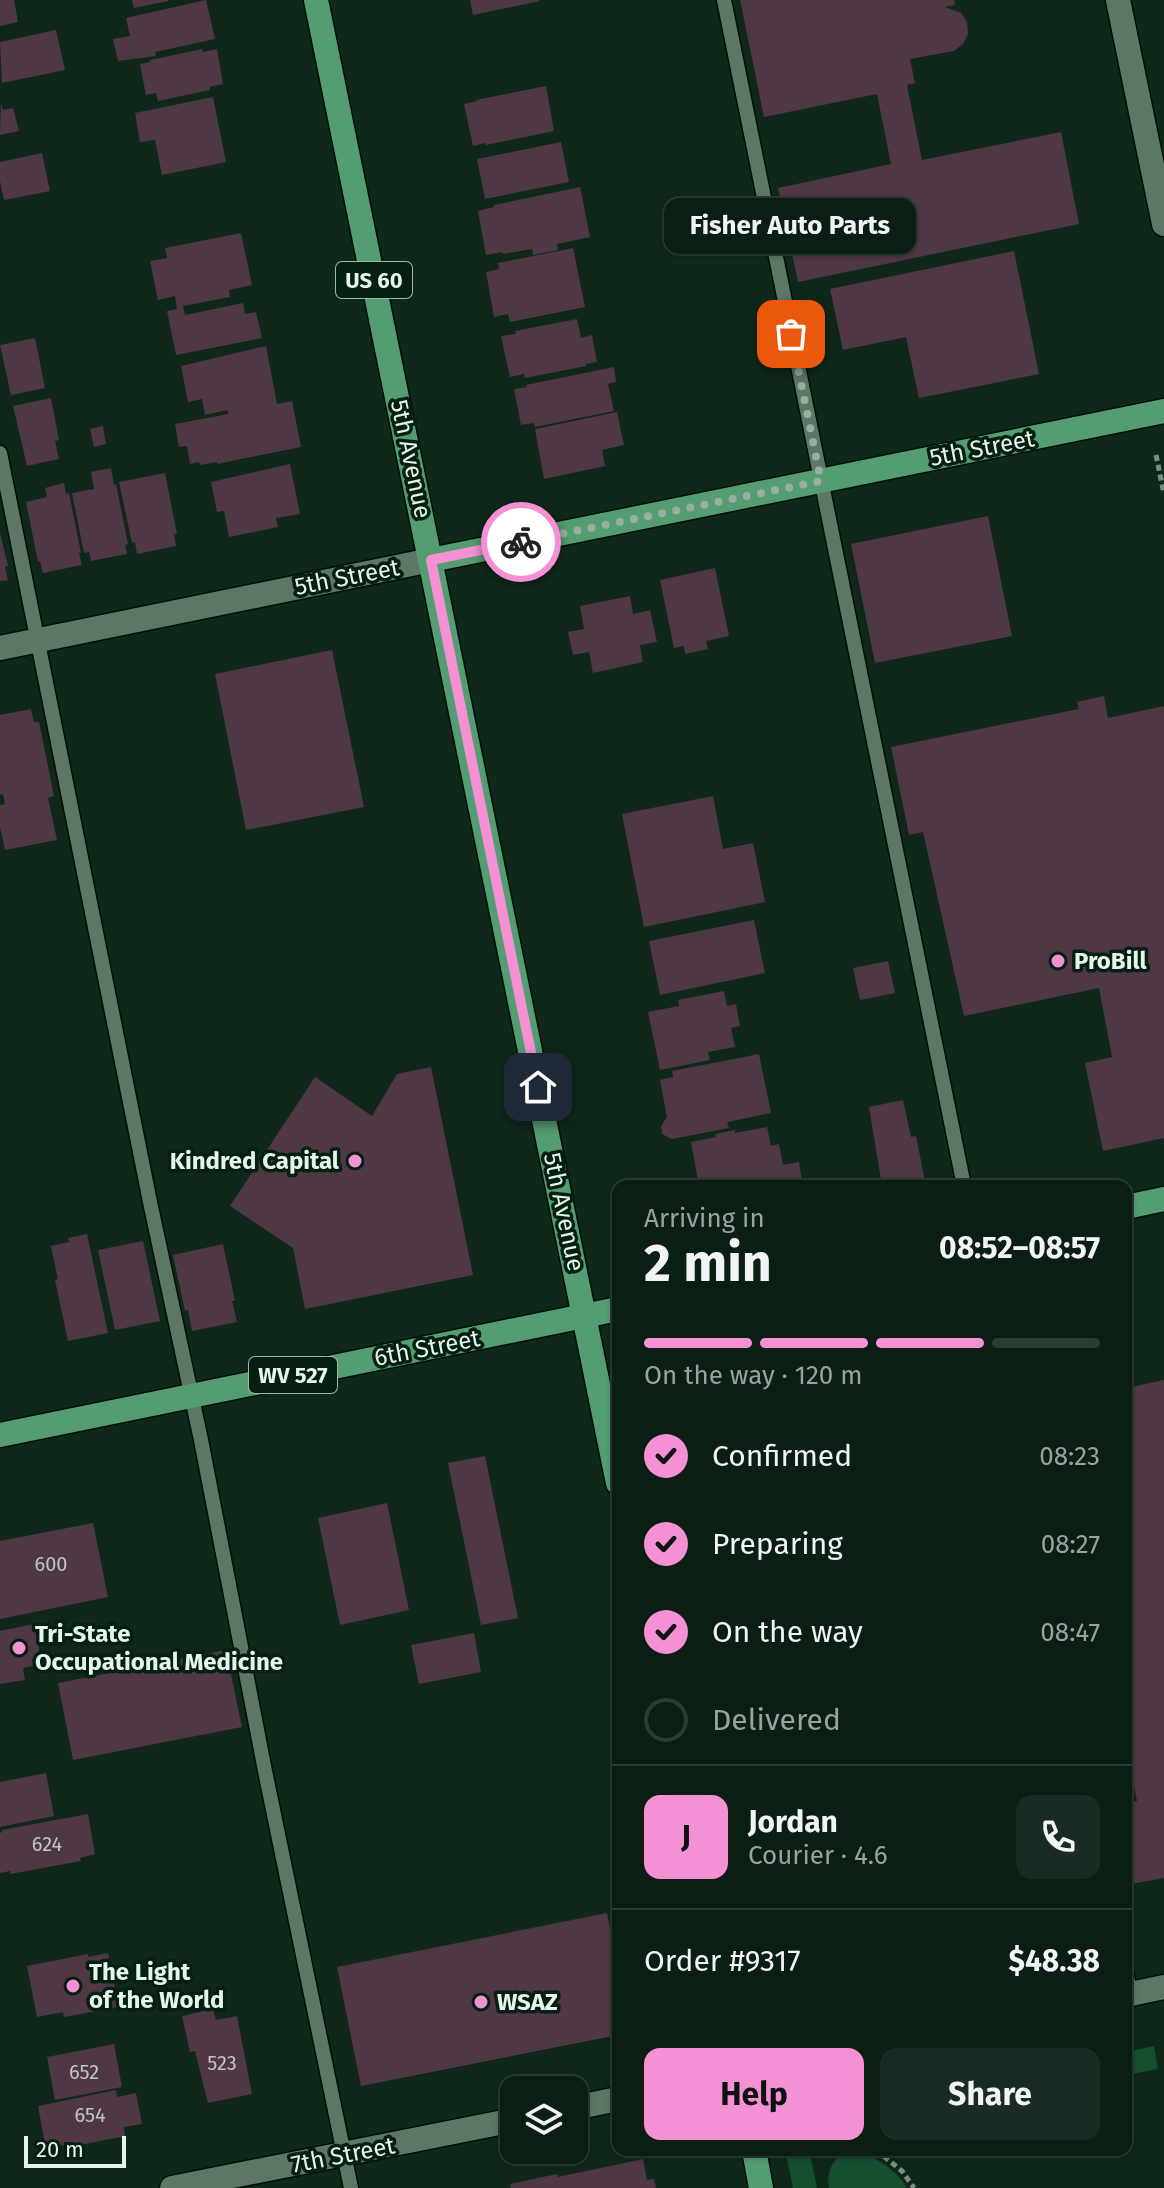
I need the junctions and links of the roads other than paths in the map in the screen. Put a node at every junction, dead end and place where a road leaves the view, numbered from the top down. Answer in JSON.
{"nodes":[{"id":1,"x":316,"y":0,"type":"edge"},
{"id":2,"x":724,"y":0,"type":"edge"},
{"id":3,"x":1118,"y":0,"type":"edge"},
{"id":4,"x":1164,"y":224,"type":"edge"},
{"id":5,"x":1164,"y":411,"type":"edge"},
{"id":6,"x":0,"y":453,"type":"edge"},
{"id":7,"x":821,"y":481,"type":"junction"},
{"id":8,"x":431,"y":560,"type":"junction"},
{"id":9,"x":38,"y":640,"type":"junction"},
{"id":10,"x":0,"y":648,"type":"edge"},
{"id":11,"x":963,"y":1180,"type":"edge"},
{"id":12,"x":1164,"y":1199,"type":"edge"},
{"id":13,"x":1132,"y":1206,"type":"edge"},
{"id":14,"x":612,"y":1310,"type":"edge"},
{"id":15,"x":585,"y":1316,"type":"junction"},
{"id":16,"x":191,"y":1396,"type":"junction"},
{"id":17,"x":0,"y":1435,"type":"edge"},
{"id":18,"x":612,"y":1453,"type":"edge"},
{"id":19,"x":1164,"y":1987,"type":"edge"},
{"id":20,"x":1132,"y":1988,"type":"edge"},
{"id":21,"x":612,"y":2100,"type":"edge"},
{"id":22,"x":588,"y":2105,"type":"edge"},
{"id":23,"x":500,"y":2123,"type":"edge"},
{"id":24,"x":344,"y":2155,"type":"junction"},
{"id":25,"x":755,"y":2156,"type":"edge"},
{"id":26,"x":172,"y":2188,"type":"edge"},
{"id":27,"x":351,"y":2188,"type":"edge"},
{"id":28,"x":761,"y":2188,"type":"edge"}],
"edges":[{"from":1,"to":8,"type":"main road","name":"5th Avenue","number":"US 60"},
{"from":2,"to":7,"type":"lane"},
{"from":3,"to":4,"type":"street"},
{"from":5,"to":7,"type":"main road","name":"5th Street"},
{"from":6,"to":9,"type":"lane"},
{"from":7,"to":8,"type":"main road","name":"5th Street"},
{"from":7,"to":11,"type":"lane"},
{"from":8,"to":9,"type":"street","name":"5th Street"},
{"from":8,"to":15,"type":"main road","name":"5th Avenue","number":"US 60"},
{"from":9,"to":10,"type":"street","name":"5th Street"},
{"from":9,"to":16,"type":"lane"},
{"from":12,"to":13,"type":"main road"},
{"from":14,"to":15,"type":"main road","name":"6th Street","number":"WV 527"},
{"from":15,"to":16,"type":"main road","name":"6th Street","number":"WV 527"},
{"from":15,"to":18,"type":"main road","name":"5th Avenue","number":"US 60"},
{"from":16,"to":17,"type":"main road","name":"6th Street","number":"WV 527"},
{"from":16,"to":24,"type":"lane"},
{"from":19,"to":20,"type":"street"},
{"from":21,"to":22,"type":"street"},
{"from":23,"to":24,"type":"street","name":"7th Street"},
{"from":24,"to":26,"type":"street","name":"7th Street"},
{"from":24,"to":27,"type":"lane"},
{"from":25,"to":28,"type":"main road"}]}
